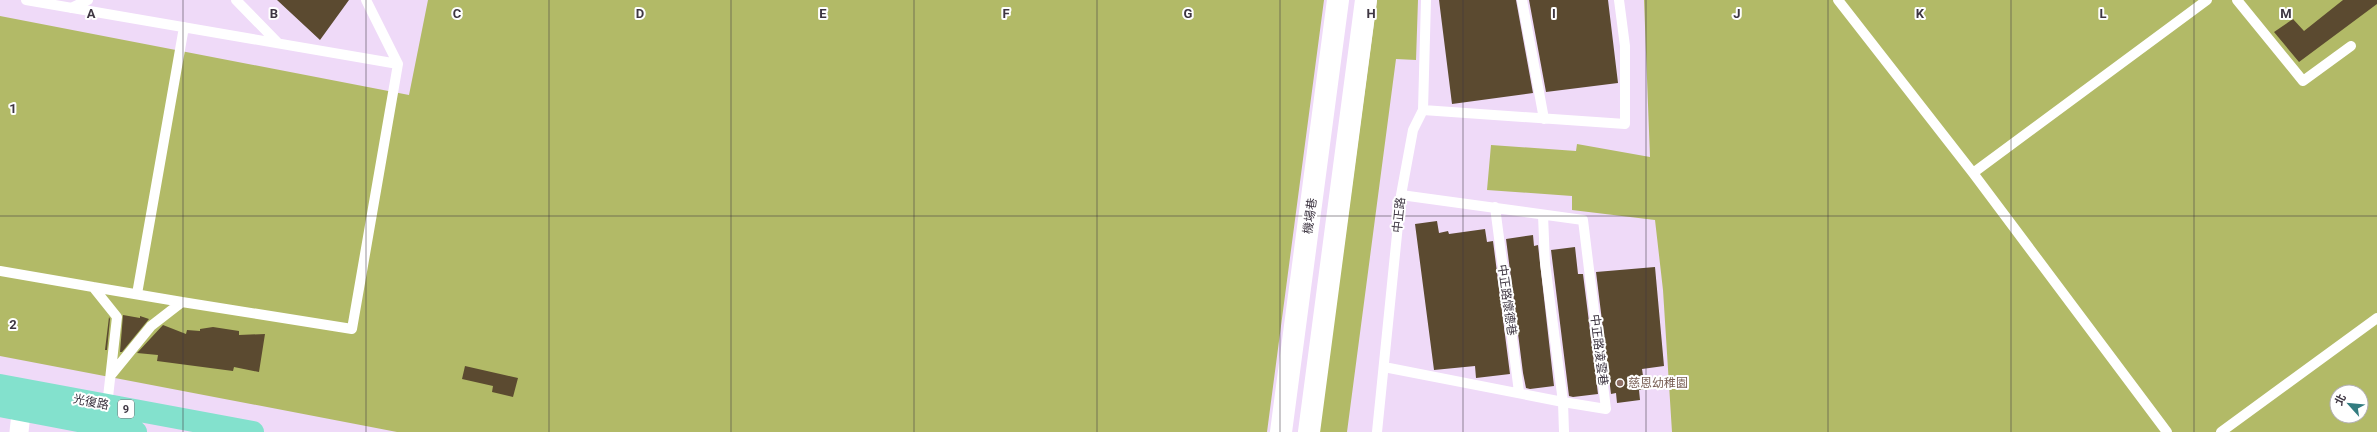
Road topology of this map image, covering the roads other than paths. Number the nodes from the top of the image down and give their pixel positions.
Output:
1 (26, 0) edge
2 (88, 0) edge
3 (236, 0) edge
4 (366, 0) edge
5 (1338, 0) edge
6 (1366, 0) edge
7 (1426, 0) edge
8 (1522, 0) edge
9 (1619, 0) edge
10 (1838, 0) edge
11 (2207, 0) edge
12 (2237, 0) edge
13 (71, 8) junction
14 (184, 27) junction
15 (278, 43) junction
16 (2351, 46) dead end
17 (398, 64) junction
18 (1423, 110) junction
19 (1544, 119) junction
20 (1973, 172) junction
21 (1401, 195) junction
22 (1495, 207) junction
23 (1543, 214) junction
24 (0, 271) edge
25 (93, 287) junction
26 (137, 294) junction
27 (182, 302) junction
28 (2377, 318) edge
29 (1384, 367) junction
30 (111, 375) junction
31 (0, 385) edge
32 (1519, 392) junction
33 (23, 400) junction
34 (1563, 402) junction
35 (0, 406) edge
36 (105, 415) junction
37 (19, 432) edge
38 (136, 432) edge
39 (253, 432) edge
40 (1281, 432) edge
41 (1309, 432) edge
42 (1377, 432) edge
43 (1564, 432) edge
44 (2167, 432) edge
45 (2221, 432) edge

1 - 13 lane
2 - 13 lane
3 - 15 lane
4 - 17 lane
5 - 40 street, 機場巷
6 - 41 street
7 - 18 lane, 中正路
8 - 19 lane
9 - 19 lane
10 - 20 lane
11 - 20 lane
12 - 16 lane
13 - 14 lane
14 - 15 lane
14 - 26 lane
15 - 17 lane
17 - 27 lane
18 - 19 lane
18 - 21 lane, 中正路
20 - 44 lane
21 - 22 lane
21 - 29 lane, 中正路
22 - 23 lane
22 - 32 lane, 中正路懷德巷
23 - 34 lane
23 - 34 lane, 中正路凌雲巷
24 - 25 lane
25 - 26 lane
25 - 30 lane
26 - 27 lane
27 - 30 lane
28 - 45 lane
29 - 32 lane
29 - 42 lane, 中正路
30 - 36 lane
31 - 33 main road, 光復路 / 9
32 - 34 lane
33 - 35 main road, 光復路 / 9
33 - 36 main road, 光復路 / 9
33 - 37 street
34 - 43 lane
36 - 38 main road, 光復路 / 9
36 - 39 main road, 光復路 / 9

